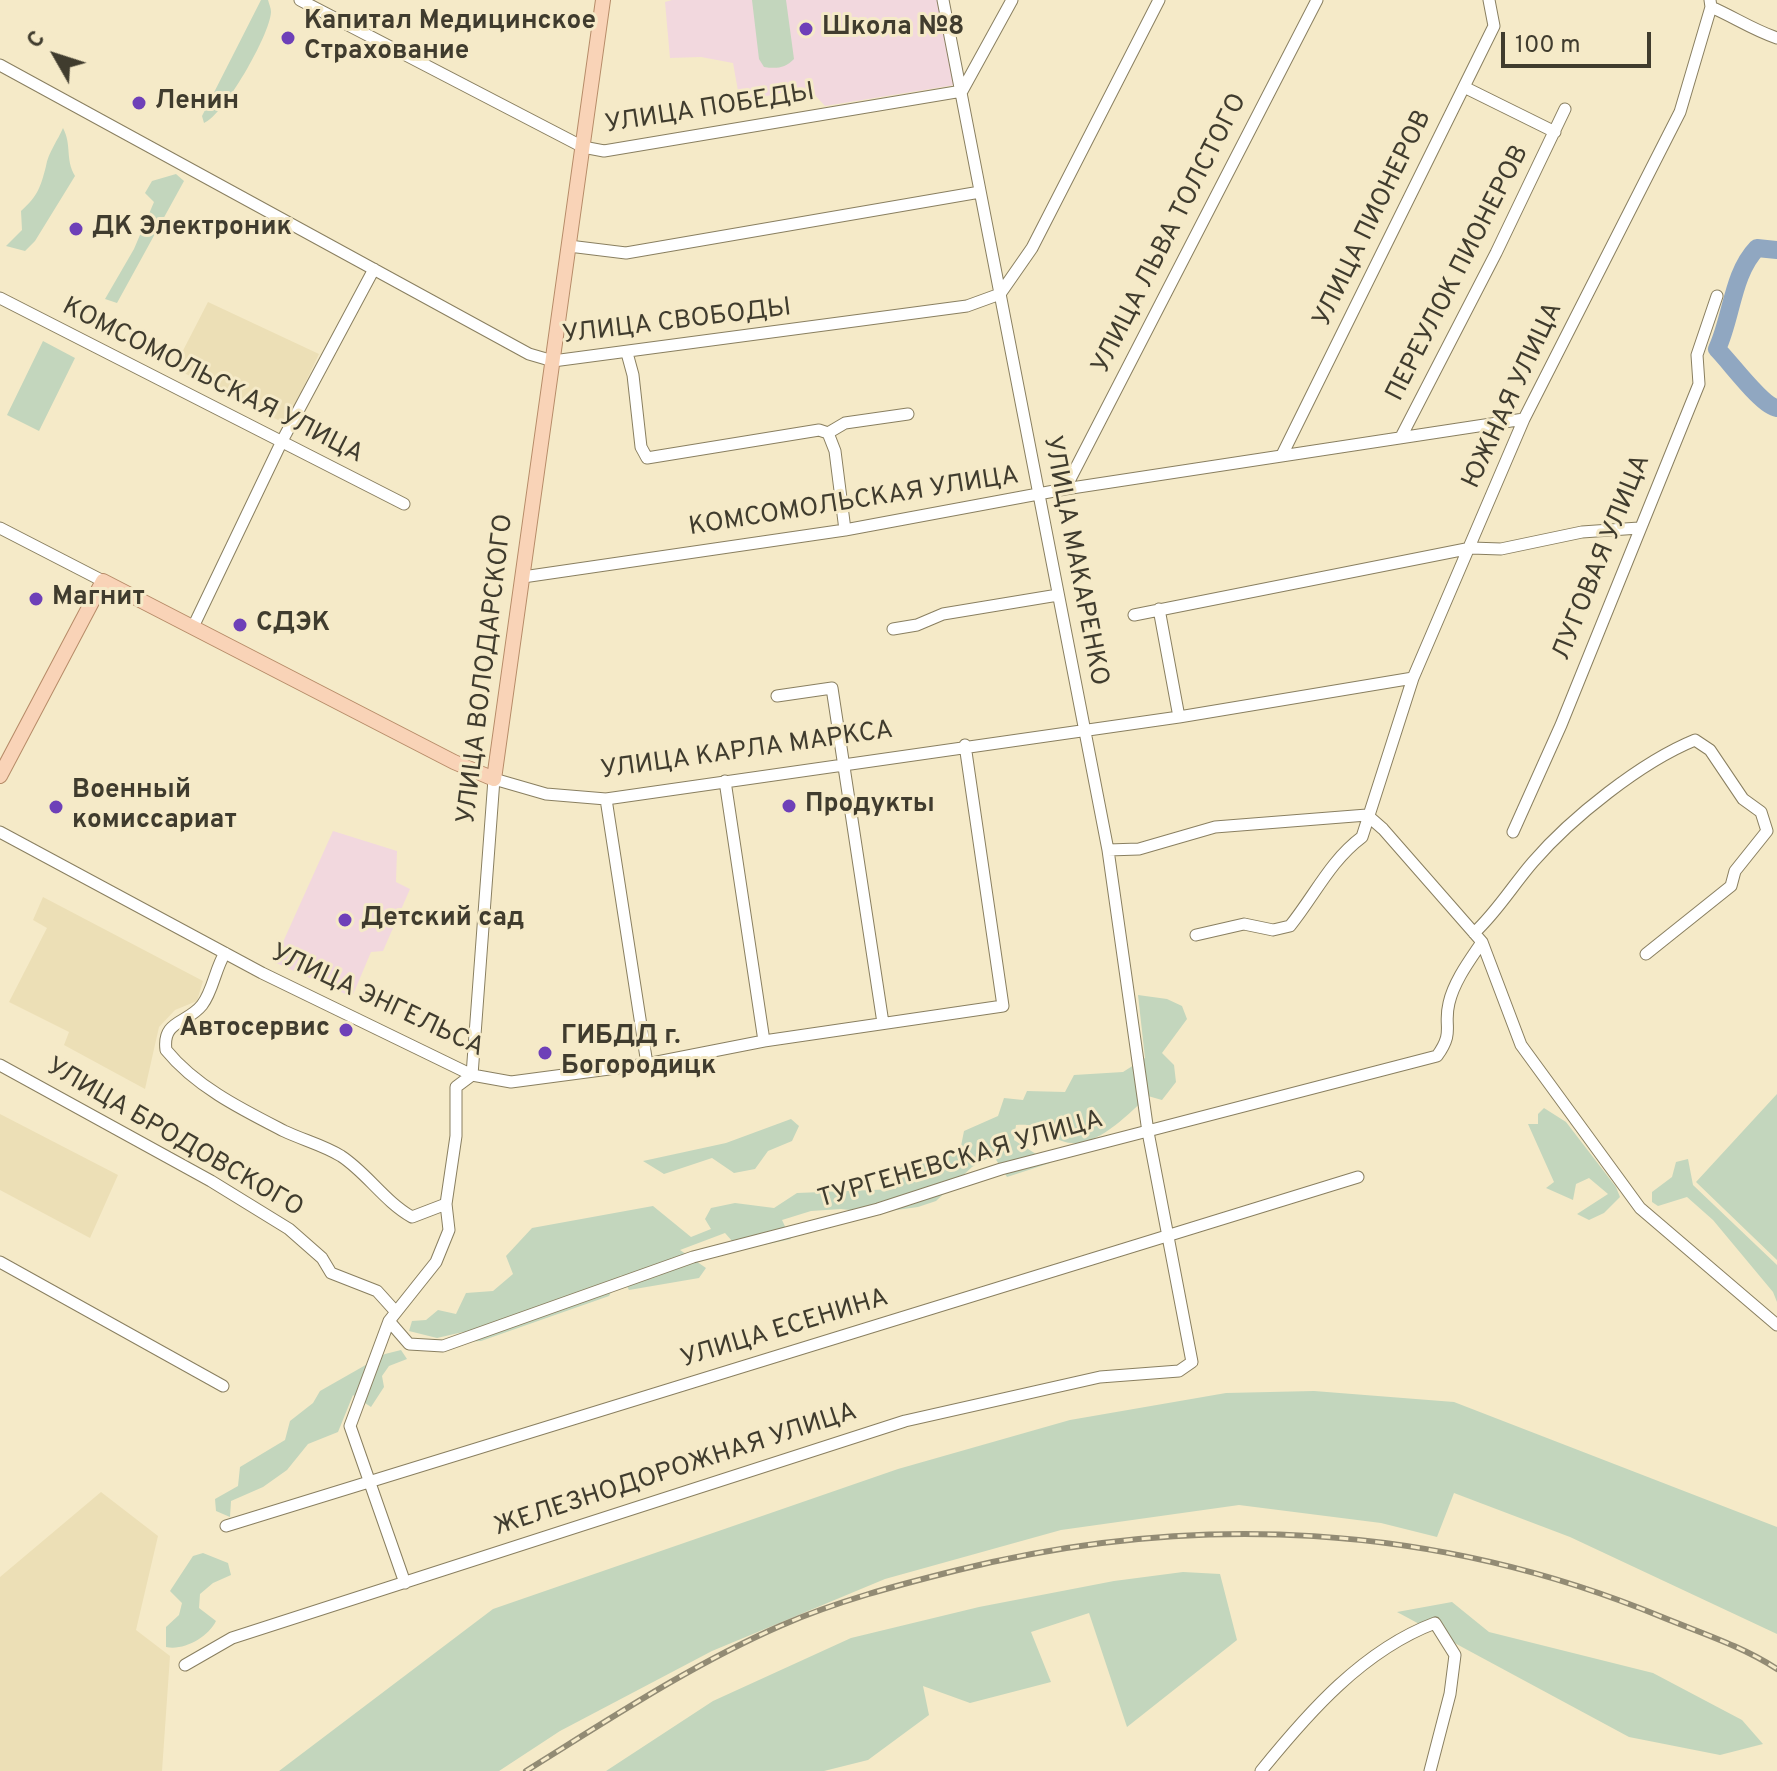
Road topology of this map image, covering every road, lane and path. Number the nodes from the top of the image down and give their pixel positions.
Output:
1 (300, 0) edge
2 (603, 0) edge
3 (943, 0) edge
4 (1012, 0) edge
5 (1159, 0) edge
6 (1317, 0) edge
7 (1489, 0) edge
8 (1710, 4) edge
9 (1777, 38) edge
10 (0, 65) edge
11 (1464, 87) junction
12 (962, 91) junction
13 (1565, 109) dead end
14 (1555, 132) junction
15 (583, 147) junction
16 (980, 192) junction
17 (569, 246) junction
18 (374, 269) junction
19 (1000, 294) junction
20 (1717, 296) dead end
21 (0, 298) edge
22 (627, 353) junction
23 (553, 361) junction
24 (908, 414) dead end
25 (1524, 419) junction
26 (828, 433) junction
27 (1401, 437) junction
28 (282, 441) junction
29 (1282, 455) junction
30 (1065, 489) junction
31 (1039, 496) junction
32 (404, 504) dead end
33 (0, 528) edge
34 (1639, 528) junction
35 (845, 530) junction
36 (1471, 548) junction
37 (523, 577) junction
38 (103, 581) junction
39 (1058, 595) junction
40 (1159, 609) junction
41 (1134, 615) dead end
42 (193, 627) junction
43 (893, 629) dead end
44 (1413, 678) junction
45 (777, 696) dead end
46 (1179, 717) junction
47 (1083, 729) junction
48 (965, 745) junction
49 (842, 764) junction
50 (0, 776) edge
51 (494, 779) junction
52 (725, 781) junction
53 (606, 799) junction
54 (1367, 815) junction
55 (0, 832) edge
56 (1513, 832) dead end
57 (1108, 850) junction
58 (1196, 935) dead end
59 (1478, 938) junction
60 (225, 953) junction
61 (1646, 954) dead end
62 (883, 1023) junction
63 (764, 1041) junction
64 (647, 1064) junction
65 (0, 1065) edge
66 (472, 1075) junction
67 (1148, 1132) junction
68 (1358, 1177) dead end
69 (446, 1204) junction
70 (1168, 1235) junction
71 (0, 1262) edge
72 (392, 1316) junction
73 (1777, 1325) edge
74 (1192, 1362) joint
75 (223, 1386) dead end
76 (372, 1480) junction
77 (226, 1526) dead end
78 (405, 1583) junction
79 (185, 1665) dead end
80 (1261, 1771) edge
81 (1430, 1771) edge

1 - 15 street, УЛИЦА ПОБЕДЫ
2 - 15 main road, УЛИЦА ВОЛОДАРСКОГО
3 - 12 street, УЛИЦА МАКАРЕНКО
4 - 12 street
5 - 19 street
6 - 30 street, УЛИЦА ЛЬВА ТОЛСТОГО
7 - 11 street, УЛИЦА ПИОНЕРОВ
8 - 9 street
8 - 25 street, ЮЖНАЯ УЛИЦА
10 - 18 street, УЛИЦА СВОБОДЫ
11 - 14 street
11 - 29 street, УЛИЦА ПИОНЕРОВ
12 - 15 street, УЛИЦА ПОБЕДЫ
12 - 16 street, УЛИЦА МАКАРЕНКО
13 - 14 street, ПЕРЕУЛОК ПИОНЕРОВ
14 - 27 street, ПЕРЕУЛОК ПИОНЕРОВ
15 - 17 main road, УЛИЦА ВОЛОДАРСКОГО
16 - 17 street
16 - 19 street, УЛИЦА МАКАРЕНКО
17 - 23 main road, УЛИЦА ВОЛОДАРСКОГО
18 - 23 street, УЛИЦА СВОБОДЫ
18 - 28 street
19 - 22 street, УЛИЦА СВОБОДЫ
19 - 31 street, УЛИЦА МАКАРЕНКО
20 - 34 street, ЛУГОВАЯ УЛИЦА
21 - 28 street, КОМСОМОЛЬСКАЯ УЛИЦА
22 - 23 street, УЛИЦА СВОБОДЫ
22 - 26 street
23 - 37 main road, УЛИЦА ВОЛОДАРСКОГО
24 - 26 street
25 - 27 street, КОМСОМОЛЬСКАЯ УЛИЦА
25 - 36 street, ЮЖНАЯ УЛИЦА
26 - 35 street
27 - 29 street, КОМСОМОЛЬСКАЯ УЛИЦА
28 - 32 street, КОМСОМОЛЬСКАЯ УЛИЦА
28 - 42 street
29 - 30 street, КОМСОМОЛЬСКАЯ УЛИЦА
30 - 31 street, КОМСОМОЛЬСКАЯ УЛИЦА
31 - 35 street, КОМСОМОЛЬСКАЯ УЛИЦА
31 - 39 street, УЛИЦА МАКАРЕНКО
33 - 38 street, УЛИЦА КАРЛА МАРКСА
34 - 36 street
34 - 56 street, ЛУГОВАЯ УЛИЦА
35 - 37 street, КОМСОМОЛЬСКАЯ УЛИЦА
36 - 40 street
36 - 44 street, ЮЖНАЯ УЛИЦА
37 - 51 main road, УЛИЦА ВОЛОДАРСКОГО
38 - 42 main road, УЛИЦА КАРЛА МАРКСА
38 - 50 main road
39 - 43 street
39 - 47 street, УЛИЦА МАКАРЕНКО
40 - 41 street
40 - 46 street
42 - 51 main road, УЛИЦА КАРЛА МАРКСА
44 - 46 street, УЛИЦА КАРЛА МАРКСА
44 - 54 street, ЮЖНАЯ УЛИЦА
45 - 49 street
46 - 47 street, УЛИЦА КАРЛА МАРКСА
47 - 48 street, УЛИЦА КАРЛА МАРКСА
47 - 57 street, УЛИЦА МАКАРЕНКО
48 - 49 street, УЛИЦА КАРЛА МАРКСА
48 - 62 street, УЛИЦА ЭНГЕЛЬСА
49 - 52 street, УЛИЦА КАРЛА МАРКСА
49 - 62 street
51 - 53 street, УЛИЦА КАРЛА МАРКСА
51 - 66 street, УЛИЦА ВОЛОДАРСКОГО
52 - 53 street, УЛИЦА КАРЛА МАРКСА
52 - 63 street
53 - 64 street
54 - 57 street
54 - 58 street, ЮЖНАЯ УЛИЦА
54 - 59 street
55 - 60 street, УЛИЦА ЭНГЕЛЬСА
57 - 67 street, УЛИЦА МАКАРЕНКО
59 - 61 street
59 - 67 street, ТУРГЕНЕВСКАЯ УЛИЦА
59 - 73 street
60 - 66 street, УЛИЦА ЭНГЕЛЬСА
60 - 69 street
62 - 63 street, УЛИЦА ЭНГЕЛЬСА
63 - 64 street, УЛИЦА ЭНГЕЛЬСА
64 - 66 street, УЛИЦА ЭНГЕЛЬСА
65 - 72 street, УЛИЦА БРОДОВСКОГО
66 - 69 street, УЛИЦА ВОЛОДАРСКОГО
67 - 70 street, УЛИЦА МАКАРЕНКО
67 - 72 street, ТУРГЕНЕВСКАЯ УЛИЦА
68 - 70 street, УЛИЦА ЕСЕНИНА
69 - 72 street, УЛИЦА ВОЛОДАРСКОГО
70 - 74 street, УЛИЦА МАКАРЕНКО
70 - 76 street, УЛИЦА ЕСЕНИНА
71 - 75 street
72 - 76 street, УЛИЦА ВОЛОДАРСКОГО
74 - 78 street, ЖЕЛЕЗНОДОРОЖНАЯ УЛИЦА
76 - 77 street, УЛИЦА ЕСЕНИНА
76 - 78 street, УЛИЦА ВОЛОДАРСКОГО
78 - 79 street, ЖЕЛЕЗНОДОРОЖНАЯ УЛИЦА
80 - 81 street

